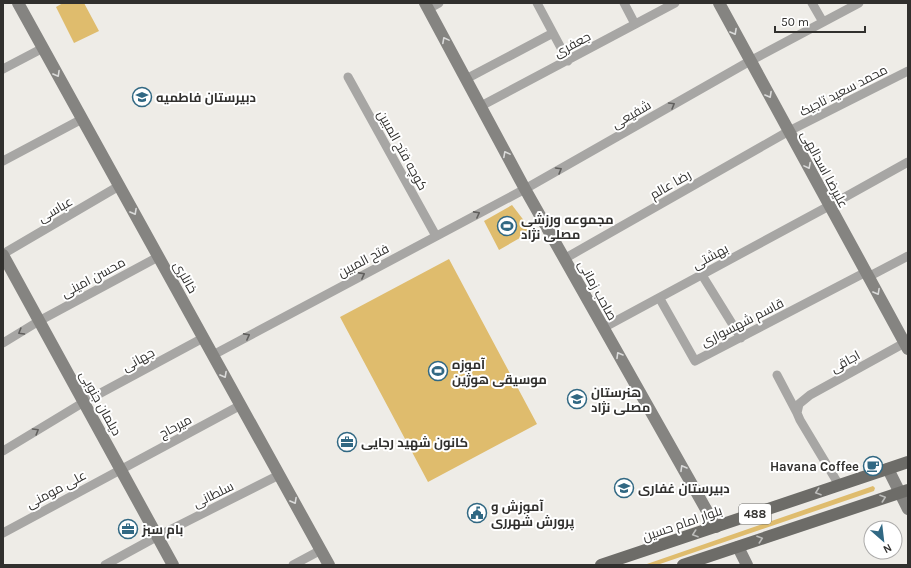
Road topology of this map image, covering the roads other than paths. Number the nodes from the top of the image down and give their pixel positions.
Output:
1 (18, 3) edge
2 (439, 3) edge
3 (537, 3) edge
4 (624, 3) edge
5 (675, 3) edge
6 (718, 3) edge
7 (812, 3) edge
8 (859, 3) edge
9 (426, 6) edge
10 (823, 22) junction
11 (635, 24) junction
12 (553, 33) junction
13 (43, 48) junction
14 (568, 60) junction
15 (750, 61) junction
16 (3, 70) edge
17 (908, 71) edge
18 (348, 77) dead end
19 (466, 79) junction
20 (480, 106) junction
21 (82, 119) junction
22 (789, 131) junction
23 (3, 161) edge
24 (908, 162) edge
25 (119, 186) junction
26 (525, 189) junction
27 (829, 206) junction
28 (436, 236) junction
29 (3, 254) edge
30 (908, 256) edge
31 (158, 257) junction
32 (564, 259) junction
33 (867, 275) junction
34 (702, 276) junction
35 (660, 299) junction
36 (39, 320) junction
37 (604, 328) junction
38 (203, 338) junction
39 (741, 338) junction
40 (3, 342) edge
41 (907, 344) edge
42 (213, 355) junction
43 (777, 375) dead end
44 (84, 402) junction
45 (241, 405) junction
46 (798, 408) junction
47 (3, 451) edge
48 (907, 464) edge
49 (121, 469) junction
50 (888, 469) junction
51 (280, 475) junction
52 (839, 485) junction
53 (904, 491) edge
54 (908, 509) edge
55 (716, 526) junction
56 (3, 532) edge
57 (158, 536) junction
58 (738, 547) junction
59 (321, 550) junction
60 (105, 565) edge
61 (174, 565) edge
62 (293, 565) edge
63 (329, 565) edge
64 (601, 565) edge
65 (683, 565) edge
66 (747, 565) edge

1 - 13 street, خانلری
2 - 9 street
3 - 12 street
4 - 11 street
5 - 11 street, جعفری
6 -> 15 street, علیرضا اسدالهی
7 - 10 street
8 - 10 street, شفیعی
19 -> 9 street, صاحب زمانی
10 - 15 street, شفیعی
11 - 14 street, جعفری
12 - 14 street
12 - 19 street
13 - 16 street
13 -> 21 street, خانلری
14 - 20 street, جعفری
15 -> 22 street, علیرضا اسدالهی
26 -> 15 street, شفیعی
17 - 22 street, محمد سعید تاجیک
18 - 28 street, کوچه فتح المبین
19 - 20 street, صاحب زمانی
26 -> 20 street, صاحب زمانی
21 - 23 street
21 - 25 street, خانلری
22 -> 27 street, علیرضا اسدالهی
22 - 32 street, رضا عالم
24 - 27 street, بهشتی
25 - 29 street, عباسی
25 -> 31 street, خانلری
28 -> 26 street, فتح المبین
26 - 32 street, صاحب زمانی
27 - 33 street, علیرضا اسدالهی
27 - 34 street, بهشتی
42 -> 28 street, فتح المبین
29 - 36 street, دیلمان جنوبی
30 - 33 street, قاسم شهسواری
31 - 36 street, محسن امینی
31 - 38 street, خانلری
32 - 37 street, صاحب زمانی
33 - 39 street, قاسم شهسواری
33 -> 41 street, علیرضا اسدالهی
34 - 35 street, بهشتی
34 - 39 street
35 - 37 street, بهشتی
35 - 39 street, قاسم شهسواری
36 -> 40 street, محسن امینی
36 - 44 street, دیلمان جنوبی
55 -> 37 street, صاحب زمانی
38 - 42 street, خانلری
38 - 44 street, جهانی
41 - 46 street, اجاقی
42 -> 45 street, خانلری
43 - 46 street
47 -> 44 street, جهانی
44 - 49 street, دیلمان جنوبی
45 - 49 street, میرحاج
45 - 51 street, خانلری
46 - 52 street
48 - 50 main road, بلوار امام حسین / 488
49 - 56 street, علی مومنی
49 - 57 street, دیلمان جنوبی
50 - 52 main road, بلوار امام حسین / 488
50 - 53 street
51 - 57 street, سلطانی
51 -> 59 street, خانلری
52 -> 55 main road, بلوار امام حسین / 488
53 - 54 street
58 -> 53 main road, 488
55 -> 64 main road, بلوار امام حسین / 488
57 - 60 street, سلطانی
57 - 61 street, دیلمان جنوبی
58 - 65 main road, 488
58 - 66 street
59 - 62 street
59 - 63 street, خانلری

